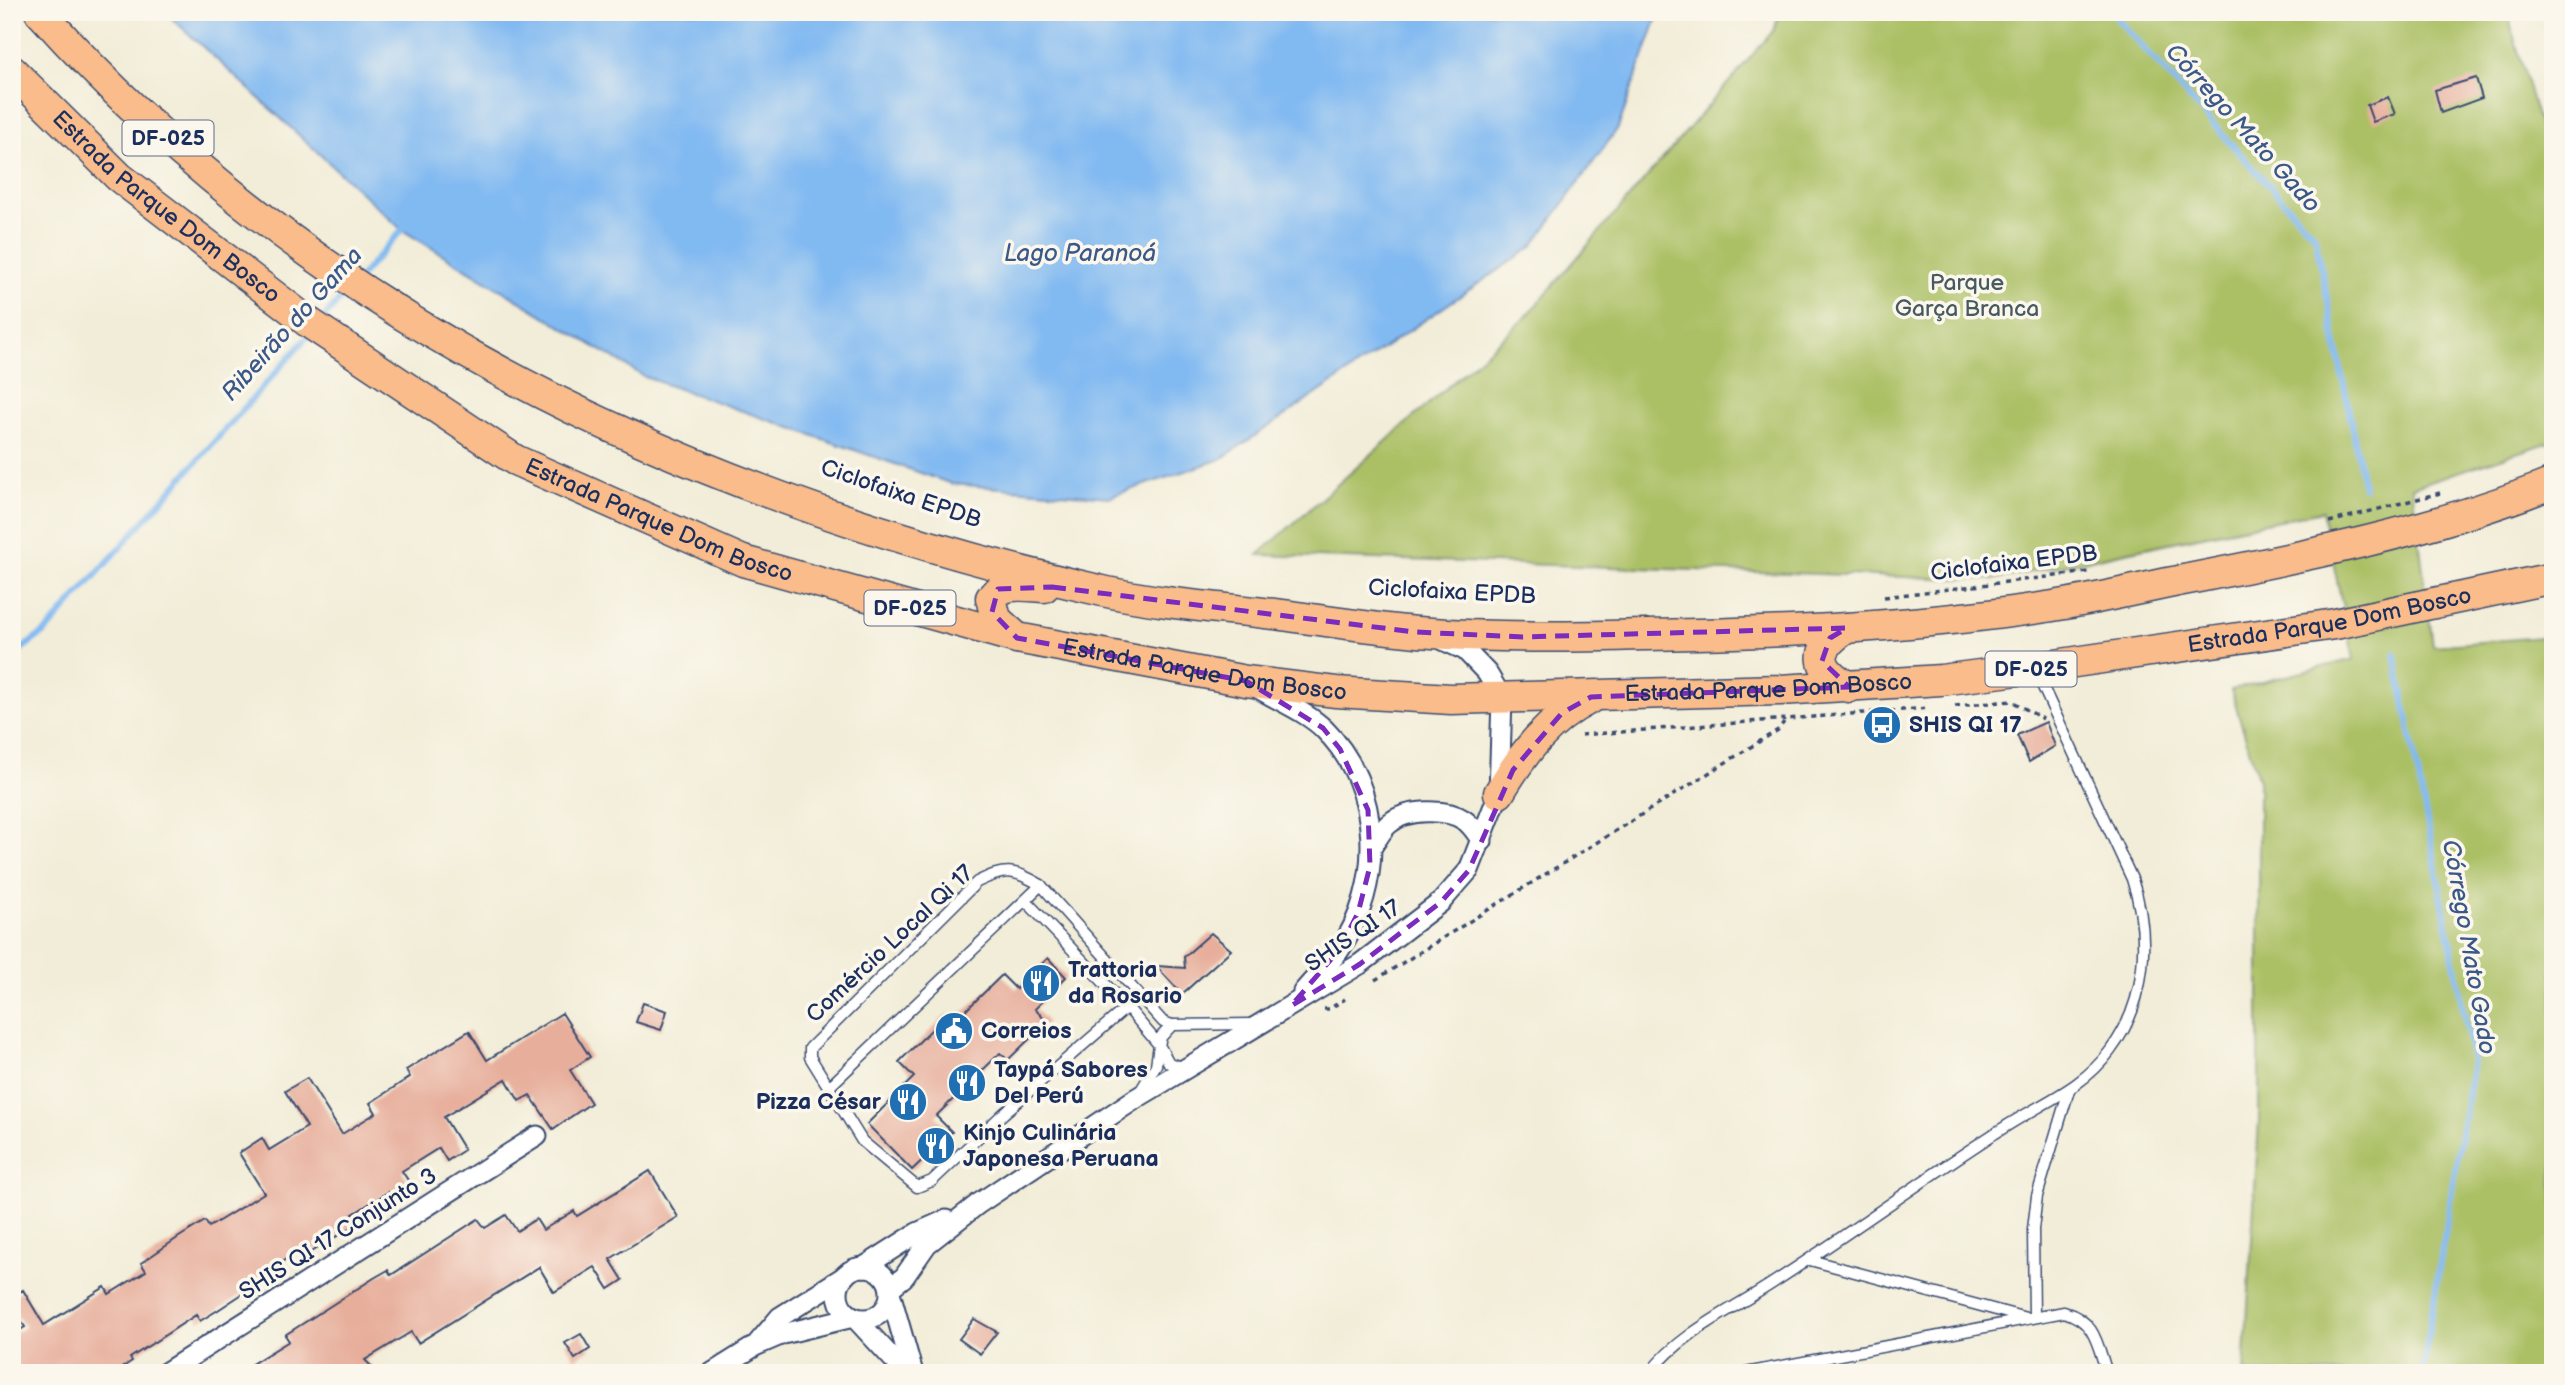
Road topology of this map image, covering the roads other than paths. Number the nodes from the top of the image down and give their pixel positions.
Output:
1 (40, 12) edge
2 (12, 71) edge
3 (2553, 483) edge
4 (2553, 578) edge
5 (1114, 593) junction
6 (1847, 628) junction
7 (1415, 632) junction
8 (1786, 633) junction
9 (1017, 638) junction
10 (2034, 668) junction
11 (1246, 681) junction
12 (1849, 687) junction
13 (1780, 690) junction
14 (1591, 697) junction
15 (1502, 698) junction
16 (1499, 793) junction
17 (1482, 841) junction
18 (1373, 845) junction
19 (1041, 885) junction
20 (1026, 901) junction
21 (1127, 1006) junction
22 (1291, 1006) junction
23 (1259, 1024) junction
24 (1171, 1025) junction
25 (1159, 1045) junction
26 (1186, 1068) junction
27 (830, 1086) junction
28 (2069, 1090) junction
29 (1135, 1099) junction
30 (537, 1136) dead end
31 (978, 1204) junction
32 (1810, 1259) junction
33 (864, 1267) junction
34 (845, 1276) junction
35 (890, 1292) junction
36 (854, 1317) junction
37 (2031, 1318) junction
38 (755, 1346) junction
39 (165, 1373) edge
40 (712, 1373) edge
41 (906, 1373) edge
42 (913, 1373) edge
43 (1650, 1373) edge
44 (1746, 1373) edge
45 (2107, 1373) edge

1 - 5 main road, DF-025
2 - 9 main road, Estrada Parque Dom Bosco / DF-025
3 - 6 main road, DF-025
4 - 10 main road, Estrada Parque Dom Bosco / DF-025
5 - 7 main road, DF-025
5 - 9 main road
6 - 8 main road, DF-025
6 - 12 main road
7 - 8 main road, DF-025
7 - 15 street
8 - 13 main road
9 - 11 main road, Estrada Parque Dom Bosco / DF-025
10 - 12 main road, Estrada Parque Dom Bosco / DF-025
10 - 28 lane
11 - 15 main road, Estrada Parque Dom Bosco / DF-025
11 - 18 street, SHIS QI 17
12 - 13 main road, Estrada Parque Dom Bosco / DF-025
13 - 14 main road, Estrada Parque Dom Bosco / DF-025
14 - 15 main road, Estrada Parque Dom Bosco / DF-025
14 - 16 main road
15 - 16 street, SHIS QI 17
16 - 17 street, SHIS QI 17
17 - 18 street
17 - 22 street, SHIS QI 17
18 - 22 street, SHIS QI 17
19 - 20 lane
19 - 24 lane, Comércio Local Qi 17
19 - 27 lane, Comércio Local Qi 17
20 - 21 lane
20 - 27 lane
21 - 25 lane
21 - 27 lane, Comércio Local Qi 17
22 - 23 street, SHIS QI 17
23 - 24 lane
23 - 26 street, SHIS QI 17
24 - 25 lane
25 - 26 lane
25 - 29 lane
26 - 29 street, SHIS QI 17
28 - 32 lane
28 - 37 lane
29 - 31 street, SHIS QI 17
30 - 39 street, SHIS QI 17 Conjunto 3
31 - 33 street, SHIS QI 17
31 - 35 street, SHIS QI 17
32 - 37 lane
32 - 43 lane
33 - 34 street
33 - 35 street
34 - 36 street
34 - 38 street
35 - 36 street
35 - 42 street
36 - 38 street
36 - 41 street
37 - 44 lane
37 - 45 lane
38 - 40 street

